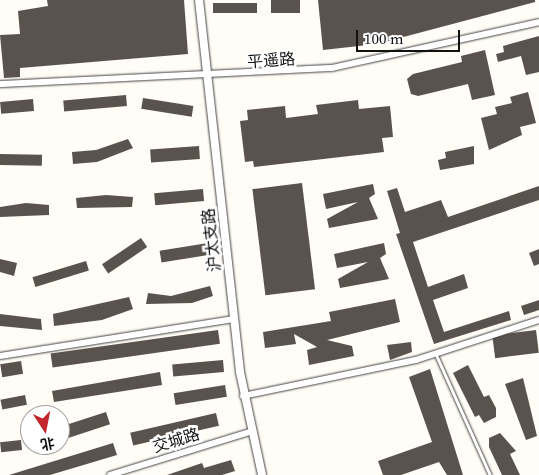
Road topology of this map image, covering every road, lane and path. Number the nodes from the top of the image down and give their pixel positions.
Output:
1 (199, 0) edge
2 (539, 22) edge
3 (206, 76) junction
4 (0, 84) edge
5 (234, 319) junction
6 (539, 320) edge
7 (436, 354) junction
8 (0, 356) edge
9 (243, 396) junction
10 (250, 432) junction
11 (110, 475) edge
12 (262, 475) edge
13 (490, 475) edge

1 - 3 street, 沪太支路
2 - 3 street, 平遥路
3 - 4 street, 平遥路
3 - 5 street, 沪太支路
5 - 8 street
5 - 9 street, 沪太支路
6 - 7 street
7 - 9 street
7 - 13 lane
9 - 10 street, 沪太支路
10 - 11 street, 交城路
10 - 12 street, 沪太支路

